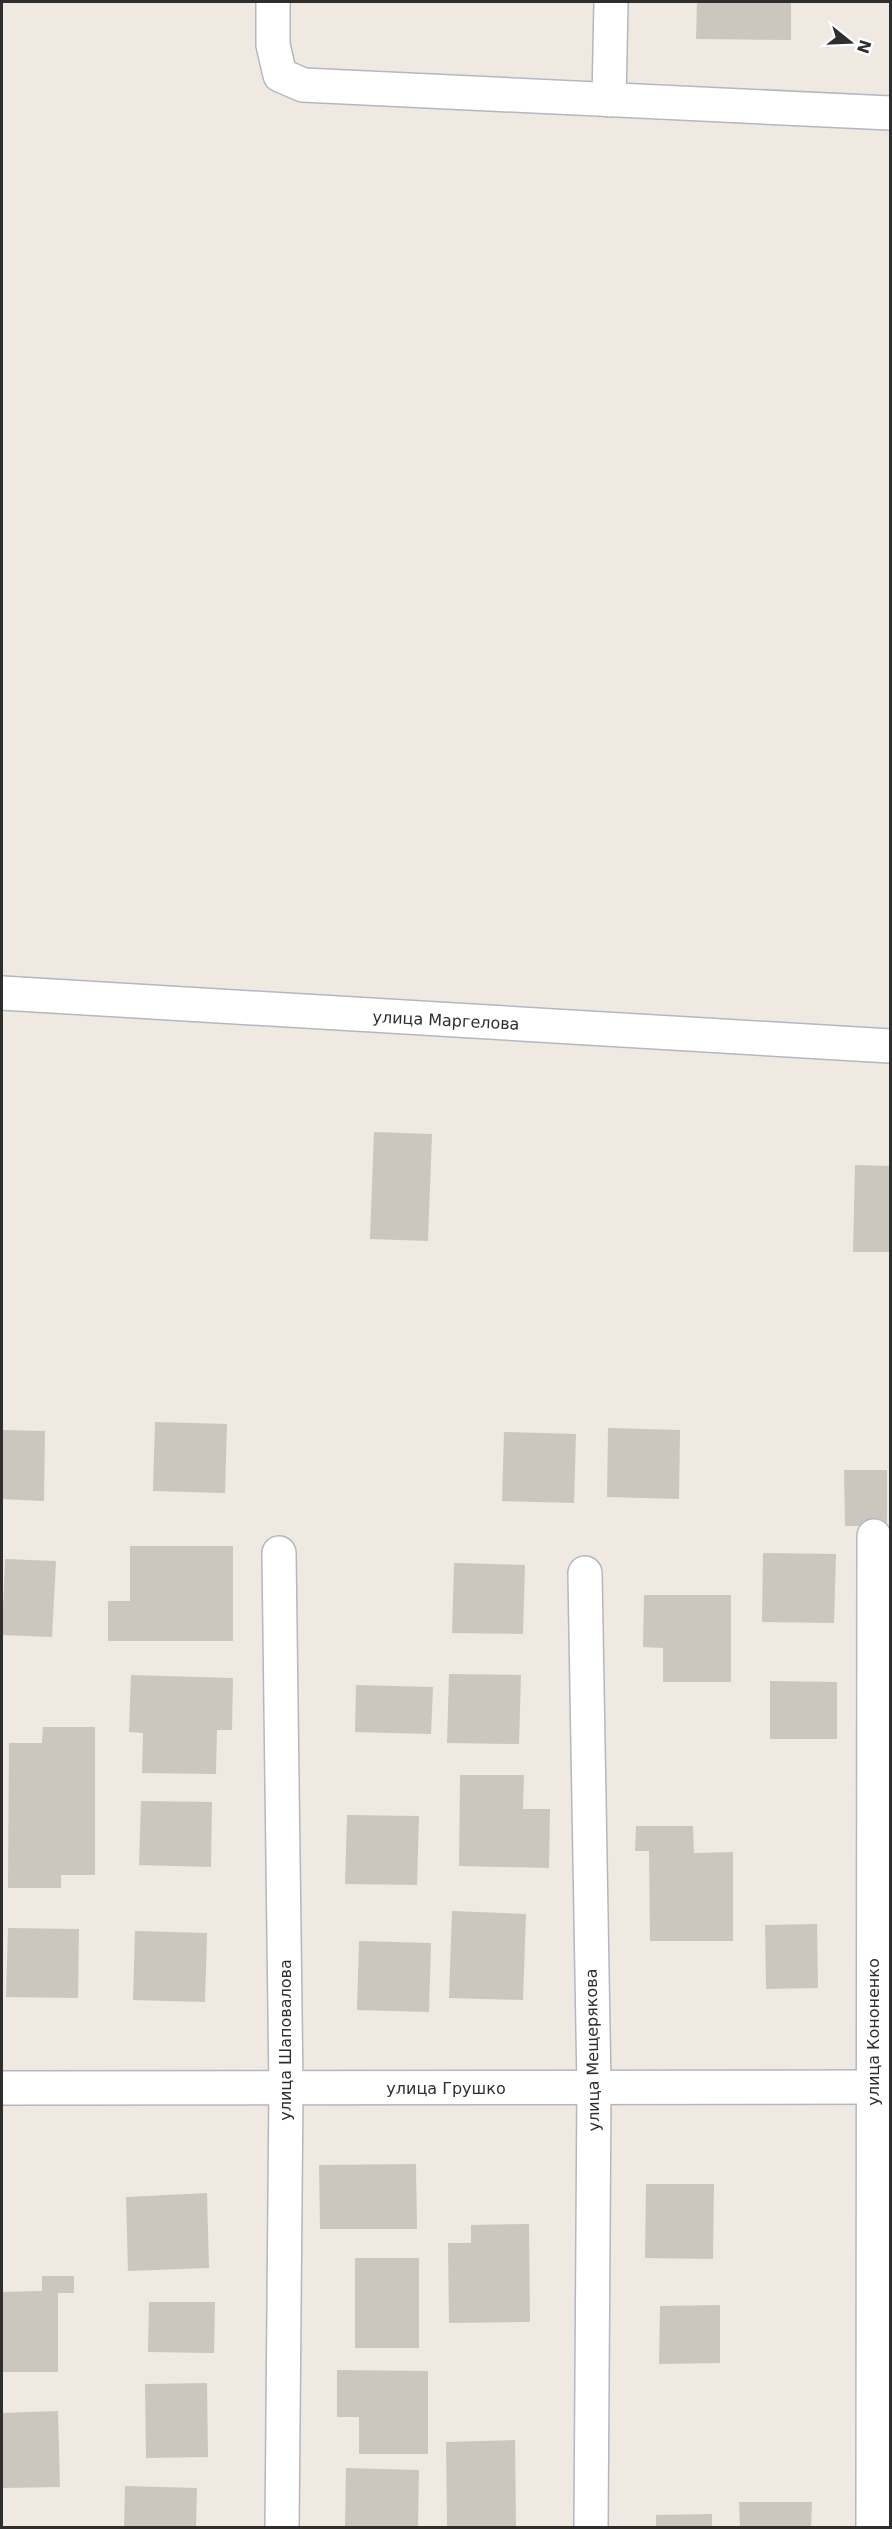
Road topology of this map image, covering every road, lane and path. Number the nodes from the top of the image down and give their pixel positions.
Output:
1 (273, 2) edge
2 (611, 2) edge
3 (609, 100) junction
4 (891, 113) edge
5 (2, 993) edge
6 (891, 1046) edge
7 (874, 1536) dead end
8 (279, 1553) dead end
9 (585, 1573) dead end
10 (882, 2087) edge
11 (2, 2088) edge
12 (286, 2088) junction
13 (594, 2088) junction
14 (282, 2528) edge
15 (591, 2528) edge
16 (873, 2528) edge

1 - 3 street
2 - 3 street
3 - 4 street
5 - 6 street, улица Маргелова
7 - 10 street, улица Кононенко
8 - 12 street, улица Шаповалова
9 - 13 street, улица Мещерякова
10 - 13 street, улица Грушко
10 - 16 street, улица Кононенко
11 - 12 street, улица Грушко
12 - 13 street, улица Грушко
12 - 14 street, улица Шаповалова
13 - 15 street, улица Мещерякова

